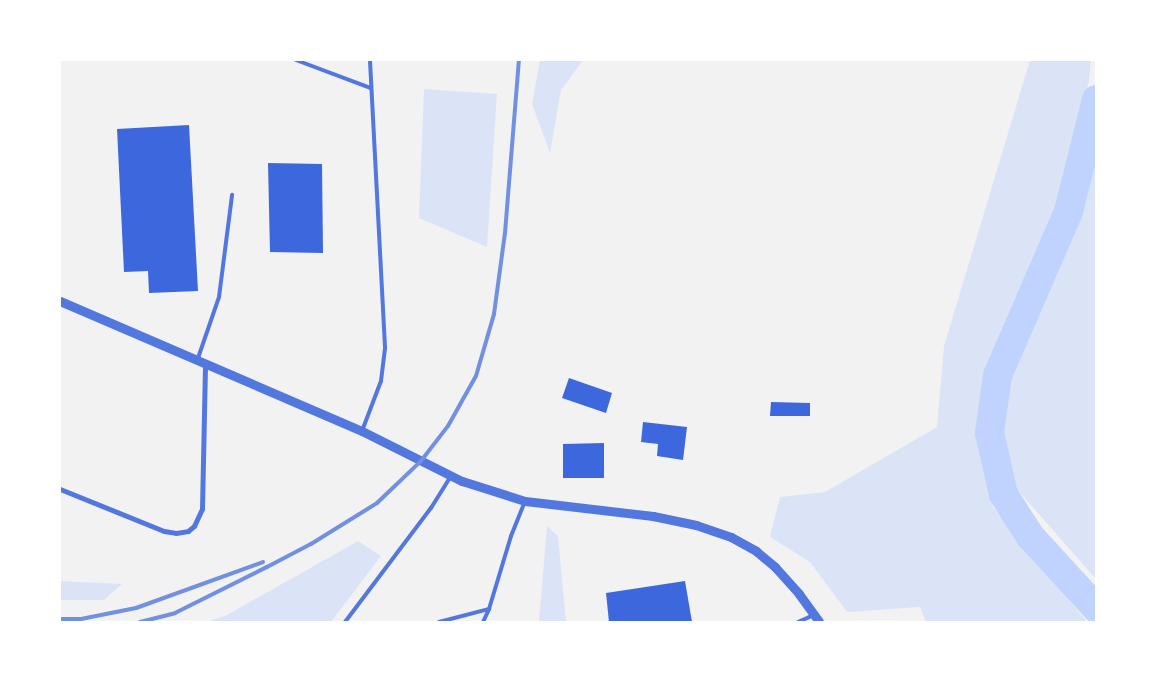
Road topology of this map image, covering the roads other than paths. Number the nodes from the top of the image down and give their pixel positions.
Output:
1 (296, 60) edge
2 (370, 60) edge
3 (371, 88) junction
4 (232, 195) dead end
5 (60, 301) edge
6 (201, 363) junction
7 (362, 431) junction
8 (451, 476) junction
9 (60, 489) edge
10 (525, 501) junction
11 (489, 609) junction
12 (817, 618) edge
13 (345, 622) edge
14 (439, 622) edge
15 (483, 622) edge
16 (798, 622) edge

1 - 3 lane
2 - 3 lane
3 - 7 lane
4 - 6 lane
5 - 6 street
6 - 7 street
6 - 9 street
7 - 8 street
8 - 10 street
8 - 13 lane
10 - 11 lane
10 - 12 street
11 - 14 lane
11 - 15 lane
12 - 16 lane

